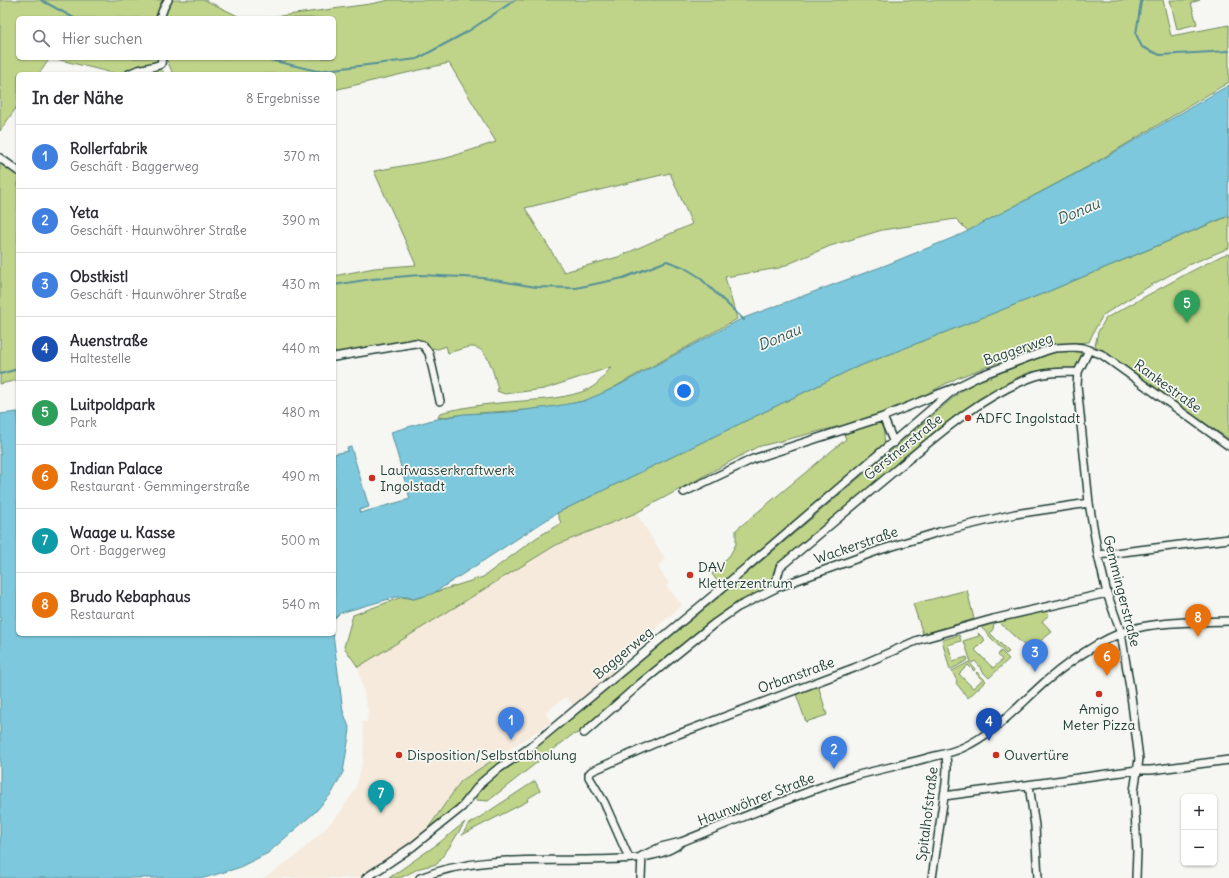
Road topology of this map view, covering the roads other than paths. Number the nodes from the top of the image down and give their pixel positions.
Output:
1 (168, 0) edge
2 (161, 16) edge
3 (162, 60) edge
4 (133, 72) edge
5 (0, 158) edge
6 (16, 170) edge
7 (1089, 350) junction
8 (336, 357) edge
9 (1078, 372) junction
10 (958, 387) junction
11 (440, 401) dead end
12 (883, 417) junction
13 (894, 443) junction
14 (1229, 446) edge
15 (684, 492) dead end
16 (1089, 503) junction
17 (1229, 539) edge
18 (1098, 554) junction
19 (778, 587) junction
20 (1107, 593) junction
21 (1229, 621) edge
22 (1121, 633) junction
23 (584, 733) dead end
24 (946, 754) junction
25 (1229, 760) edge
26 (1138, 770) junction
27 (1030, 785) junction
28 (944, 796) junction
29 (642, 856) junction
30 (629, 858) junction
31 (366, 878) edge
32 (422, 878) edge
33 (641, 878) edge
34 (932, 878) edge
35 (1038, 878) edge
36 (1136, 878) edge

1 - 2 street
3 - 4 street
5 - 6 street
7 - 9 street, Gemmingerstraße
7 - 10 street, Baggerweg
7 - 14 street, Rankestraße
8 - 11 street
9 - 16 street, Gemmingerstraße
9 - 19 street, Gerstnerstraße
10 - 12 street, Baggerweg
10 - 13 street, Baggerweg
12 - 13 street
12 - 15 street, Baggerweg
13 - 31 street, Baggerweg
16 - 18 street, Gemmingerstraße
16 - 19 street, Wackerstraße
17 - 18 street
18 - 20 street, Gemmingerstraße
19 - 23 street, Wackerstraße
20 - 22 street, Gemmingerstraße
20 - 30 street, Orbanstraße
21 - 22 street, Haunwöhrer Straße
22 - 24 street, Haunwöhrer Straße
22 - 26 street, Gemmingerstraße
24 - 28 street, Spitalhofstraße
24 - 29 street, Haunwöhrer Straße
25 - 26 street
26 - 27 street
26 - 36 street, Gemmingerstraße
27 - 28 street
27 - 35 street
28 - 34 street, Spitalhofstraße
29 - 30 street, Haunwöhrer Straße
29 - 33 street
30 - 32 street, Haunwöhrer Straße

